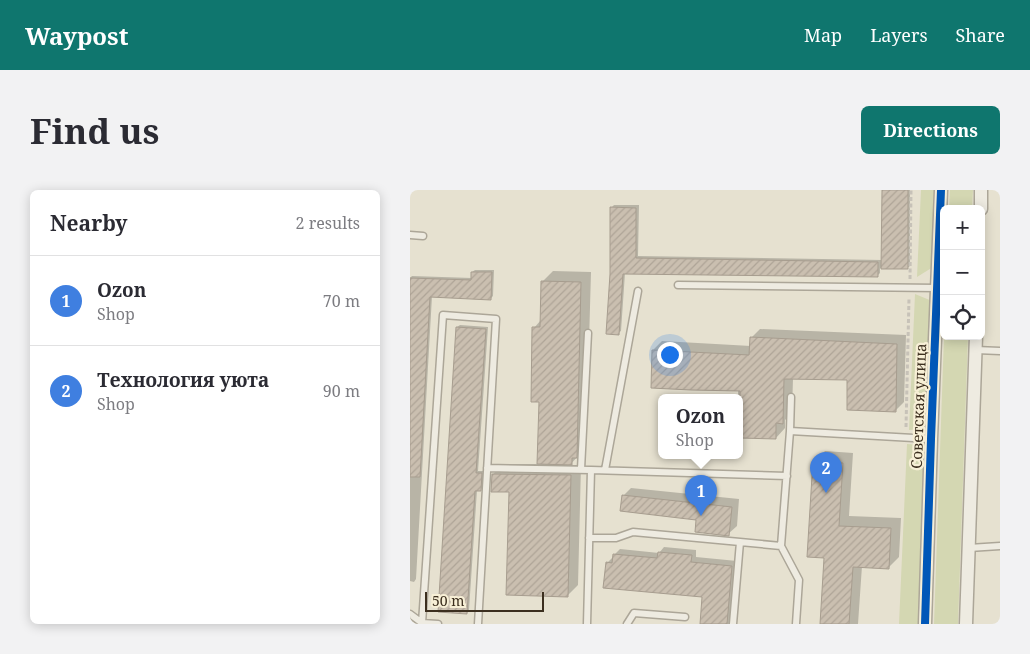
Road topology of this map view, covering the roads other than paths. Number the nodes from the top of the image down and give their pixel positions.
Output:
1 (941, 190) edge
2 (982, 190) edge
3 (981, 205) edge
4 (410, 235) edge
5 (423, 236) dead end
6 (678, 285) dead end
7 (938, 288) junction
8 (638, 291) dead end
9 (588, 334) dead end
10 (976, 340) edge
11 (976, 350) junction
12 (1000, 351) edge
13 (792, 397) dead end
14 (790, 431) junction
15 (931, 439) junction
16 (487, 468) junction
17 (581, 469) junction
18 (591, 470) junction
19 (605, 470) junction
20 (786, 476) junction
21 (589, 538) junction
22 (740, 542) junction
23 (781, 546) junction
24 (1000, 546) edge
25 (969, 548) junction
26 (410, 614) edge
27 (685, 617) dead end
28 (422, 623) edge
29 (438, 624) edge
30 (478, 624) edge
31 (587, 624) edge
32 (627, 624) edge
33 (733, 624) edge
34 (796, 624) edge
35 (925, 624) edge
36 (966, 624) edge

1 - 7 street, Советская улица
2 - 3 street
4 - 5 lane
6 - 7 lane
7 - 15 street, Советская улица
8 - 19 lane
9 - 17 lane
10 - 11 street
11 - 12 lane
11 - 25 street
13 - 14 lane
14 - 15 lane
14 - 20 lane
15 - 35 street, Советская улица
16 - 17 lane
16 - 28 lane
16 - 30 lane
17 - 18 lane
18 - 19 lane
18 - 21 lane
19 - 20 lane
20 - 23 lane
21 - 22 lane
21 - 31 lane
22 - 23 lane
22 - 33 lane
23 - 34 lane
24 - 25 lane
25 - 36 street
26 - 28 lane
27 - 32 lane
28 - 29 lane

